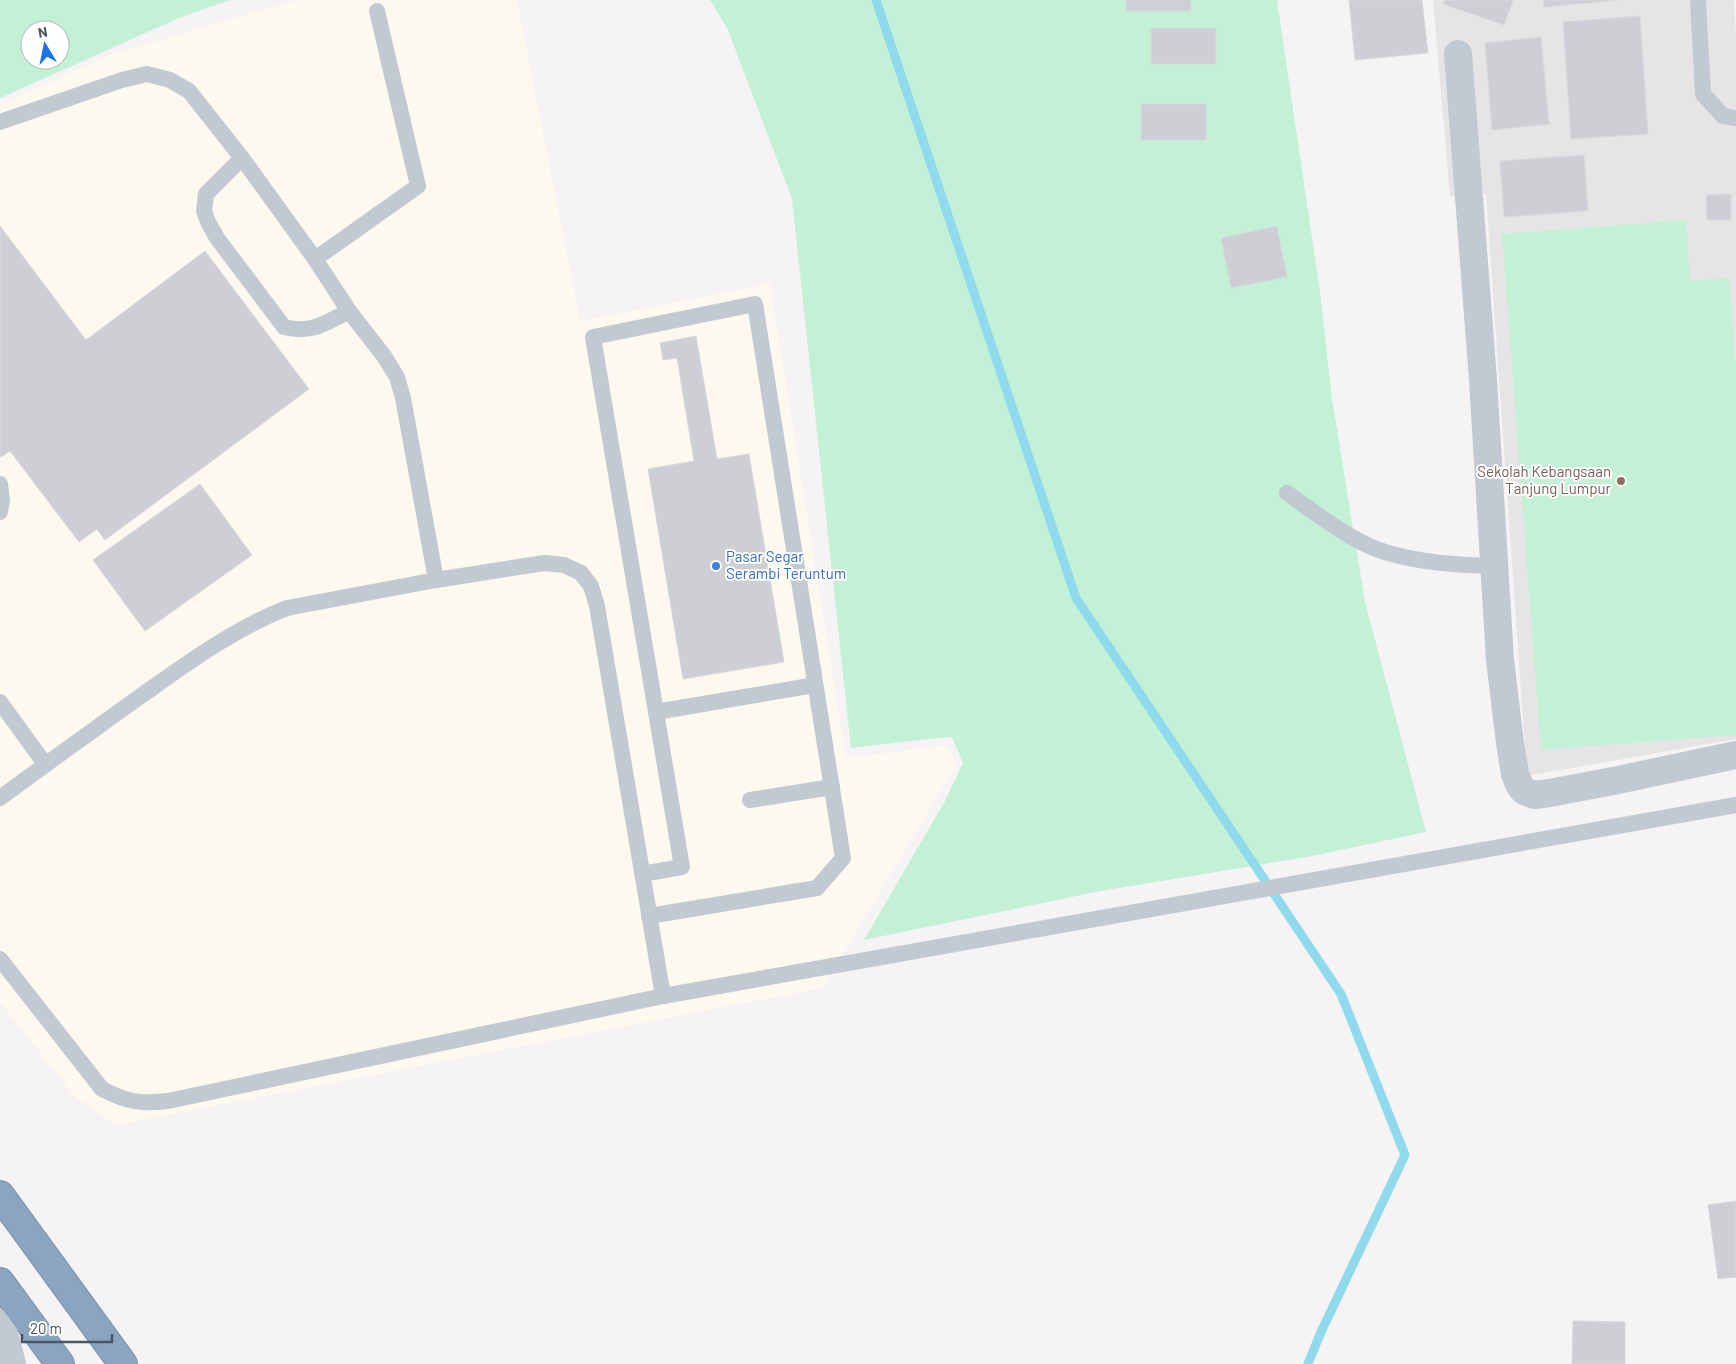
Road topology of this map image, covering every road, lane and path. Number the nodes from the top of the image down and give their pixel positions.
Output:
1 (1698, 0) edge
2 (377, 11) dead end
3 (1458, 54) dead end
4 (1736, 118) edge
5 (0, 122) edge
6 (242, 158) junction
7 (315, 260) junction
8 (349, 311) junction
9 (0, 484) edge
10 (1287, 493) dead end
11 (0, 512) edge
12 (1495, 566) junction
13 (436, 580) junction
14 (815, 685) junction
15 (0, 702) edge
16 (656, 712) junction
17 (1736, 755) edge
18 (45, 764) junction
19 (832, 787) junction
20 (0, 798) edge
21 (750, 800) dead end
22 (1736, 805) edge
23 (642, 874) junction
24 (649, 916) junction
25 (0, 959) edge
26 (663, 996) junction
27 (0, 1195) edge
28 (0, 1282) edge
29 (0, 1323) edge
30 (12, 1364) edge
31 (60, 1364) edge
32 (123, 1364) edge

1 - 4 lane
2 - 7 lane
3 - 12 street
5 - 6 lane
6 - 7 lane
6 - 8 lane
7 - 8 lane
8 - 13 lane
9 - 11 lane
10 - 12 lane
12 - 17 street
13 - 18 lane
13 - 23 lane
14 - 16 lane
14 - 16 lane
14 - 19 lane
15 - 18 lane
16 - 23 lane
18 - 20 lane
19 - 21 lane
19 - 24 lane
22 - 26 lane
23 - 24 lane
24 - 26 lane
25 - 26 lane
27 - 32 highway
28 - 31 highway
29 - 30 street

